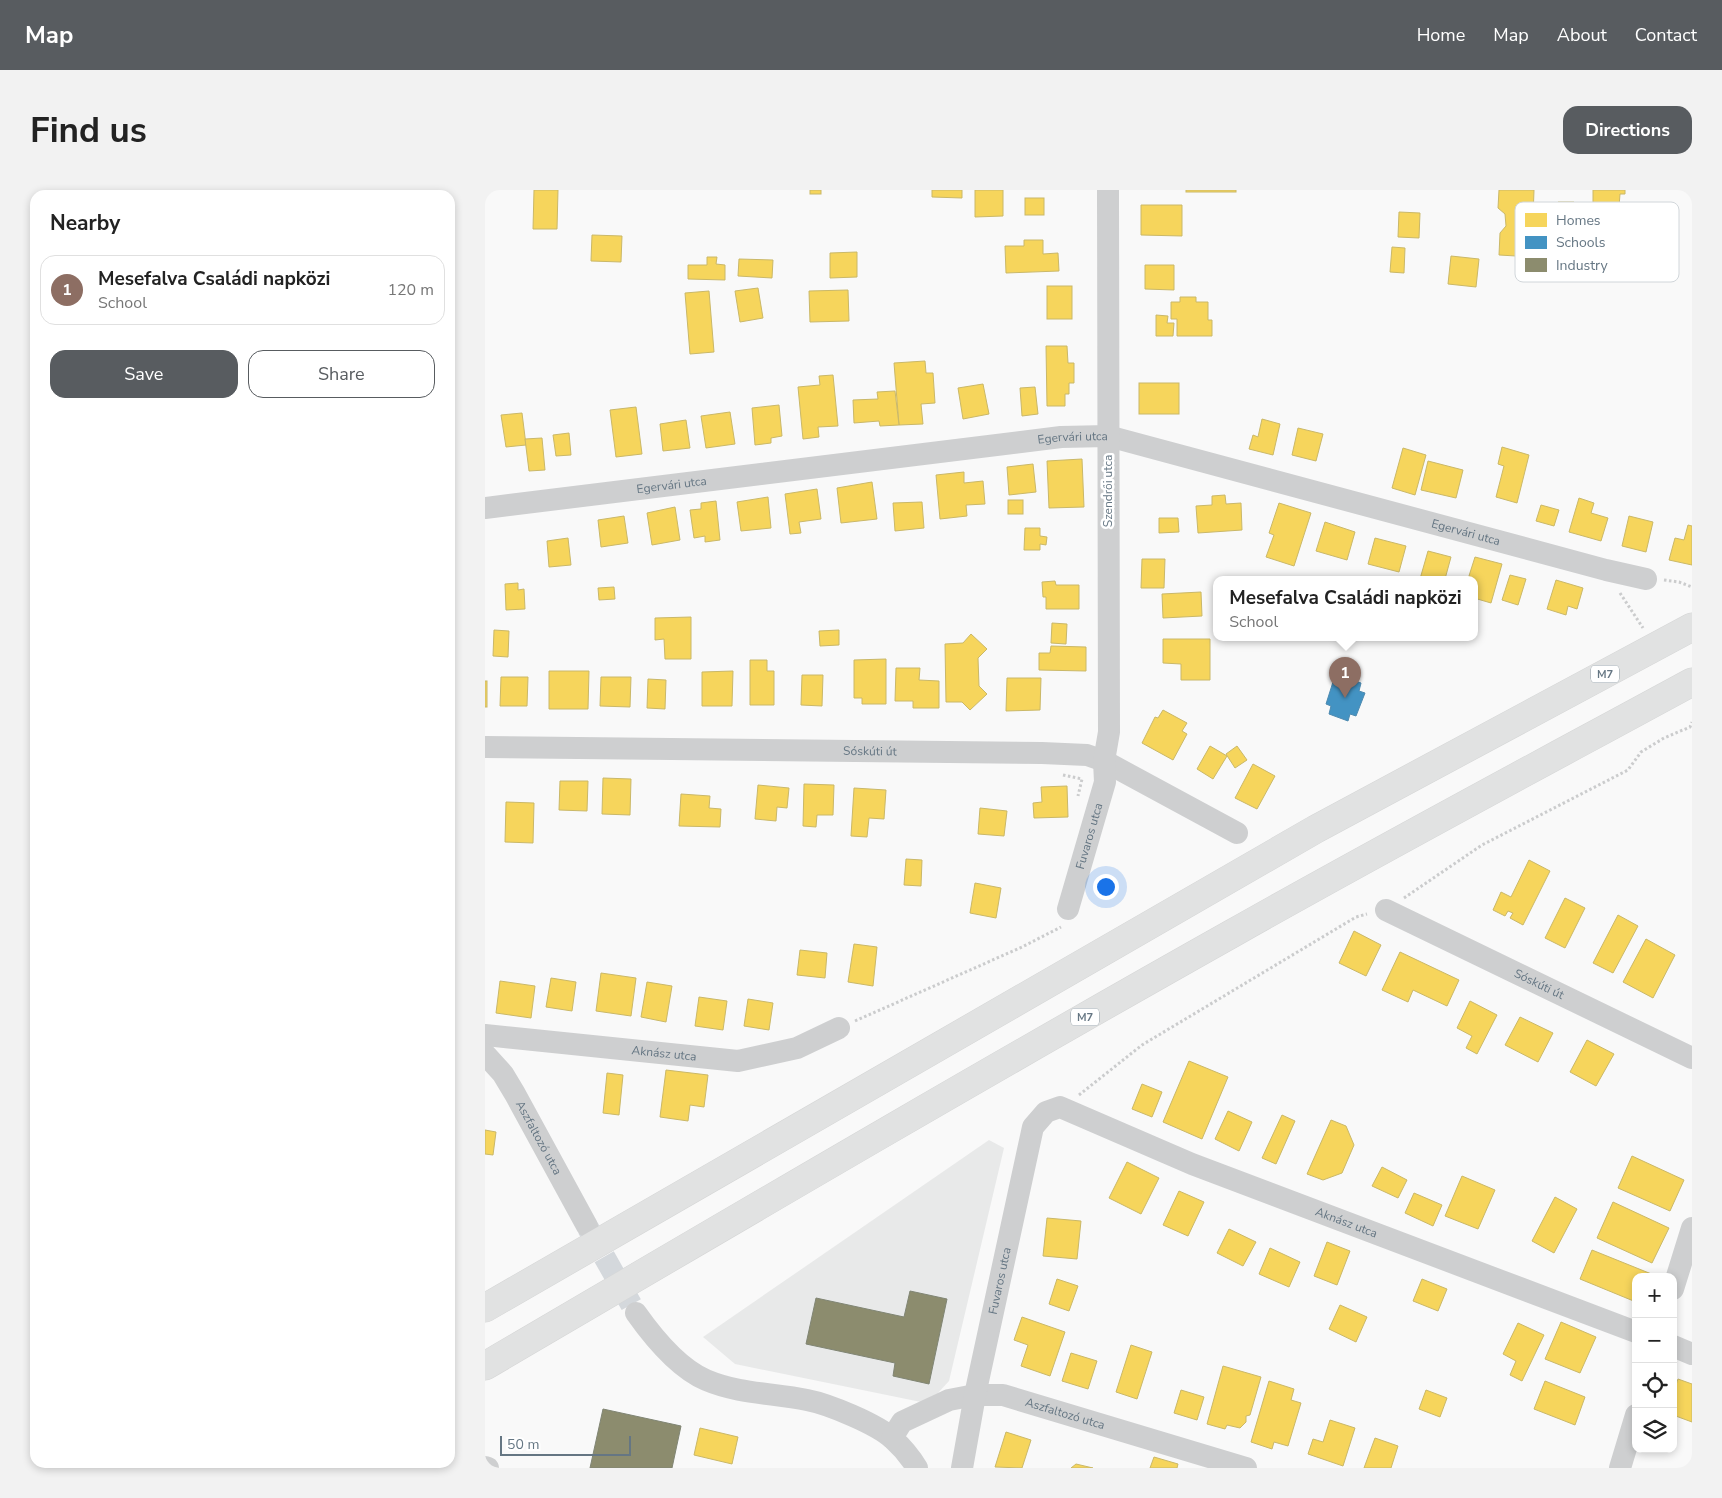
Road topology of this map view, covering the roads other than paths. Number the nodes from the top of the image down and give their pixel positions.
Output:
1 (1109, 190) edge
2 (1108, 436) junction
3 (485, 508) edge
4 (1646, 579) road end
5 (1692, 628) edge
6 (1692, 682) edge
7 (485, 747) edge
8 (1104, 761) junction
9 (1237, 833) dead end
10 (1067, 909) road end
11 (1387, 910) road end
12 (839, 1028) road end
13 (485, 1035) edge
14 (485, 1054) edge
15 (1692, 1058) edge
16 (1062, 1108) joint
17 (587, 1226) tunnel mouth
18 (1692, 1228) edge
19 (1677, 1277) edge
20 (485, 1308) edge
21 (636, 1312) tunnel mouth
22 (1632, 1330) edge
23 (1677, 1348) edge
24 (1692, 1354) edge
25 (485, 1366) edge
26 (975, 1395) junction
27 (1632, 1428) edge
28 (891, 1438) junction
29 (917, 1468) edge
30 (962, 1468) edge
31 (1246, 1468) edge
32 (1620, 1468) edge

1 - 2 street, Szendrői utca
2 - 3 street, Egervári utca
2 - 4 street, Egervári utca
2 - 8 street, Szendrői utca
5 - 20 highway, M7
6 - 25 highway, M7
7 - 8 street, Sóskúti út
8 - 9 street, Sóskúti út
8 - 10 street, Fuvaros utca
11 - 15 street, Sóskúti út
12 - 13 street, Aknász utca
14 - 17 street, Aszfaltozó utca
16 - 22 street, Aknász utca
16 - 26 street, Fuvaros utca
18 - 19 street
21 - 28 street
23 - 24 street
26 - 28 street, Aszfaltozó utca
26 - 30 street, Fuvaros utca
26 - 31 street, Aszfaltozó utca
27 - 32 street
28 - 29 street

